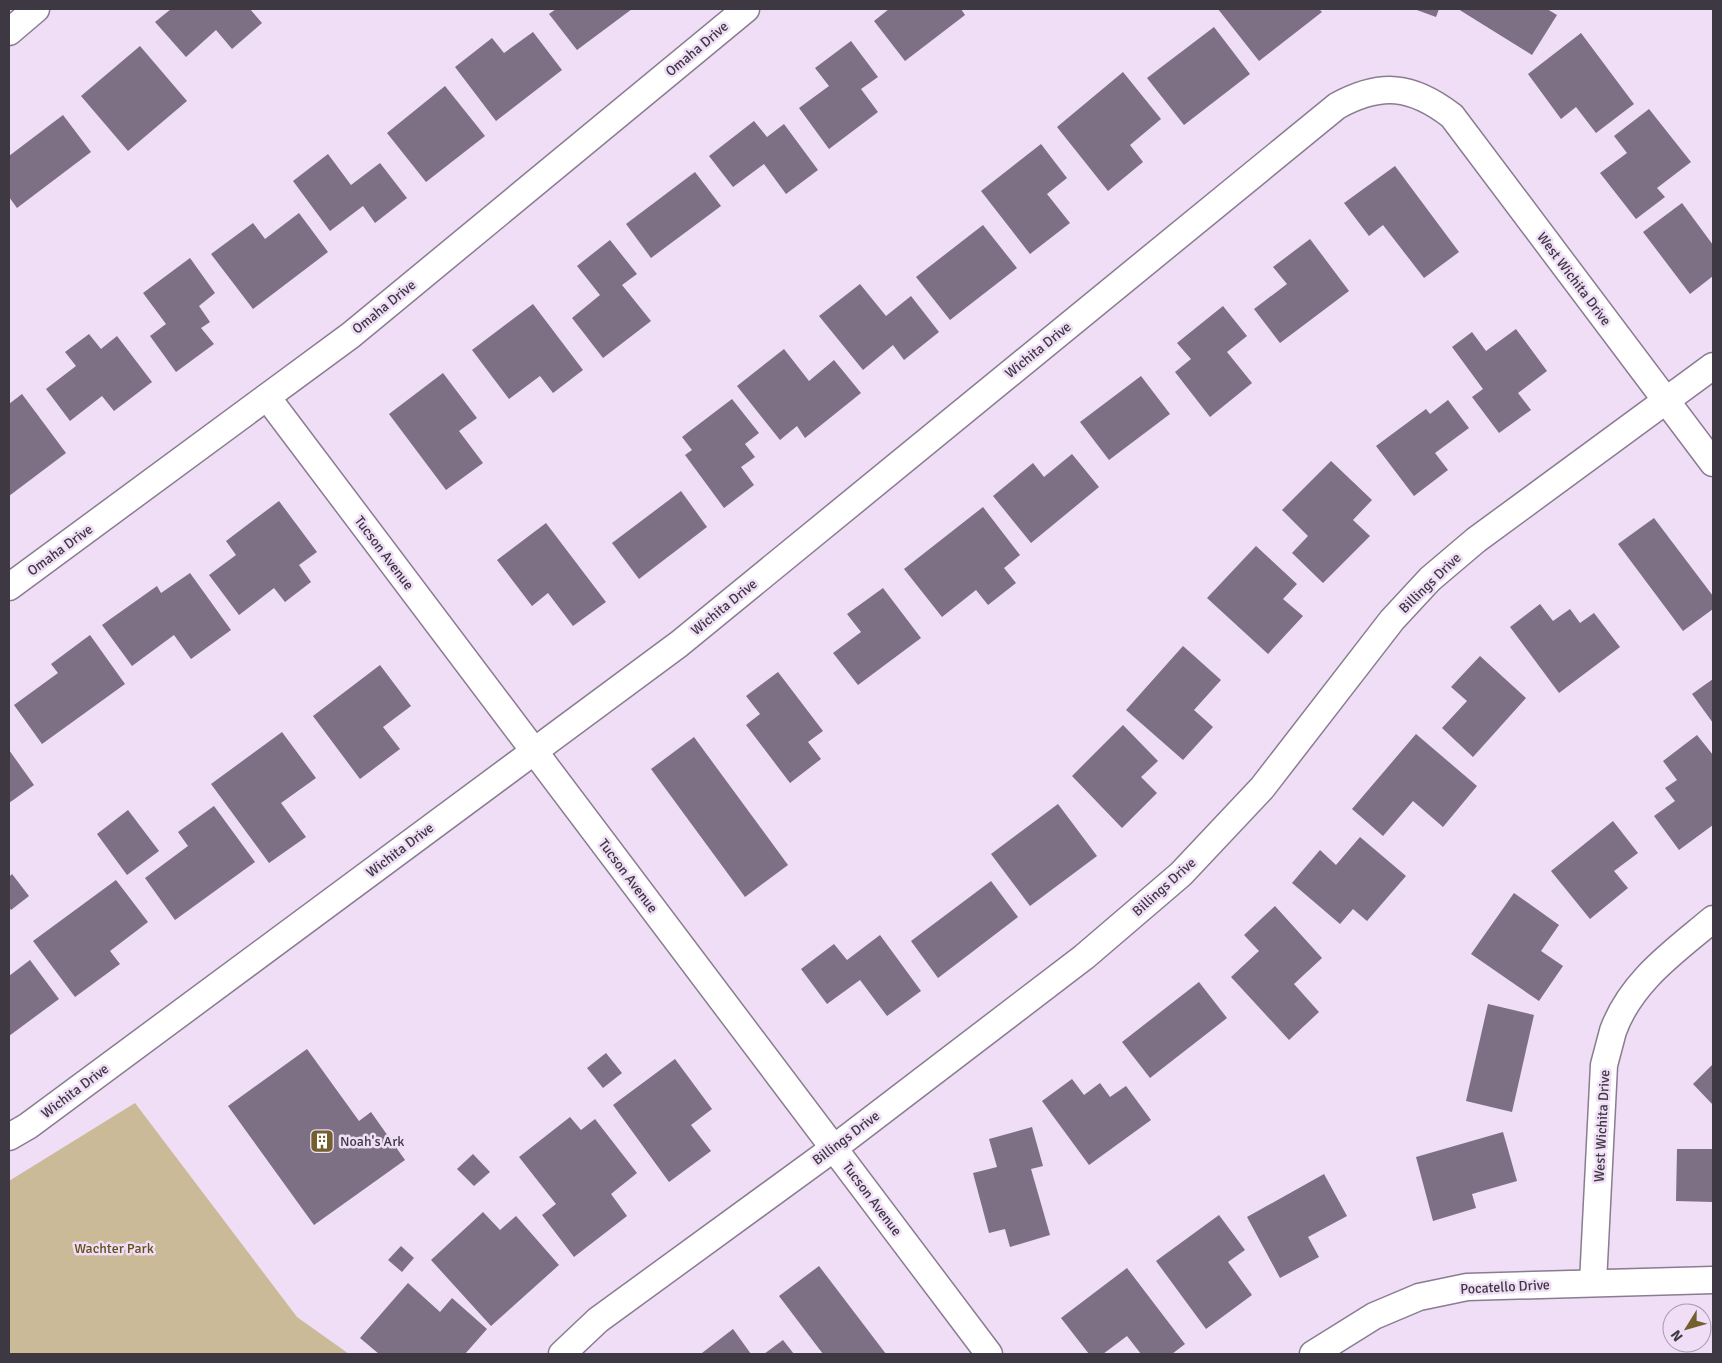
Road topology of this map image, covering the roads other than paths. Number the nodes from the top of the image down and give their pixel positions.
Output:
1 (36, 9) edge
2 (746, 9) edge
3 (9, 32) edge
4 (1432, 100) joint
5 (1713, 366) edge
6 (267, 397) junction
7 (1666, 401) junction
8 (1713, 463) edge
9 (9, 587) edge
10 (533, 751) junction
11 (1713, 919) edge
12 (9, 1137) edge
13 (834, 1148) junction
14 (1713, 1280) edge
15 (1593, 1283) junction
16 (562, 1354) edge
17 (990, 1354) edge
18 (1312, 1354) edge

1 - 3 street
2 - 6 street, Omaha Drive
4 - 7 street, West Wichita Drive
4 - 10 street, Wichita Drive
5 - 7 street, Billings Drive
6 - 9 street, Omaha Drive
6 - 10 street, Tucson Avenue
7 - 8 street, West Wichita Drive
7 - 13 street, Billings Drive
10 - 12 street, Wichita Drive
10 - 13 street, Tucson Avenue
11 - 15 street, West Wichita Drive
13 - 16 street, Billings Drive
13 - 17 street, Tucson Avenue
14 - 15 street, Pocatello Drive
15 - 18 street, Pocatello Drive

